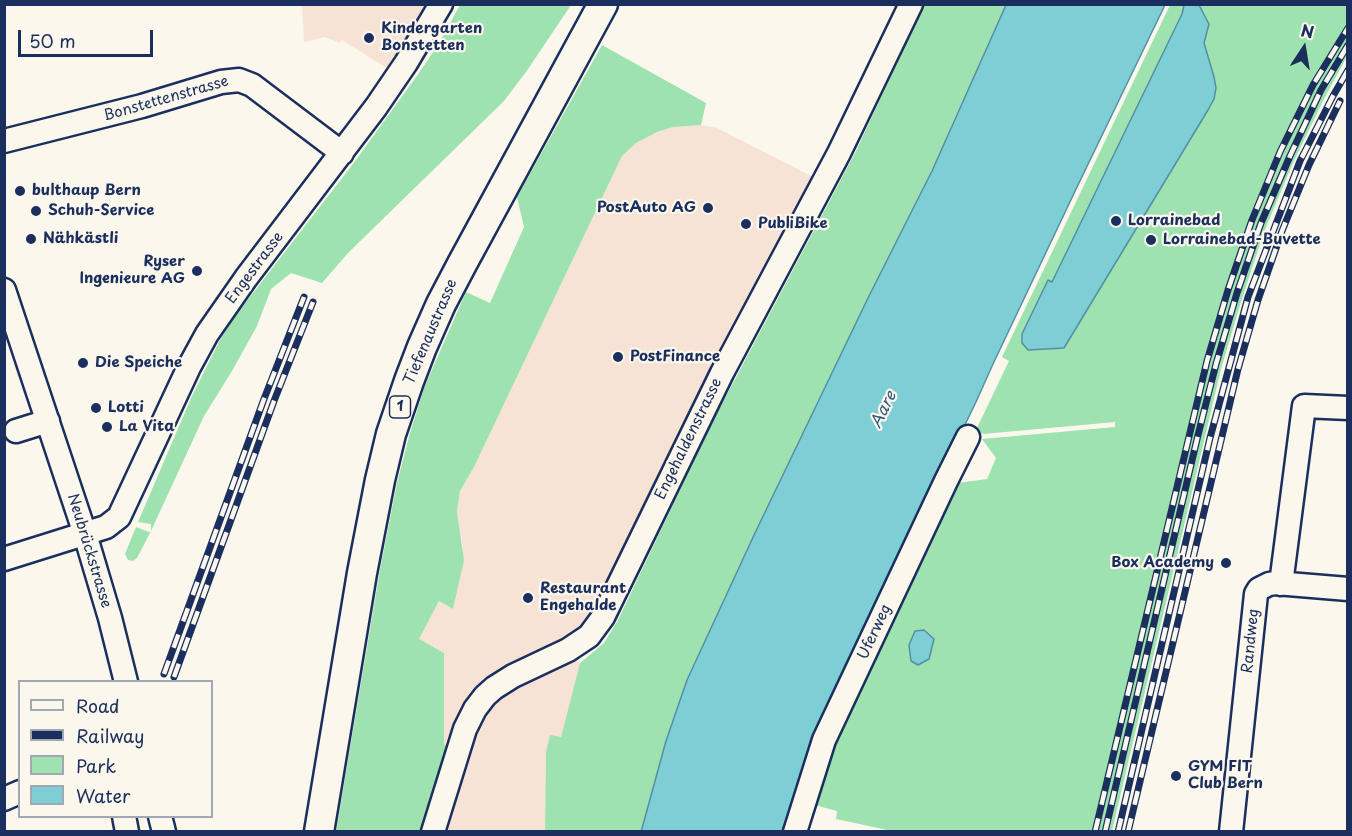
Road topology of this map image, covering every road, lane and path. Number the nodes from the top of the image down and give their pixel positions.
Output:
1 (441, 4) edge
2 (603, 4) edge
3 (911, 4) edge
4 (4, 141) edge
5 (342, 153) junction
6 (4, 290) edge
7 (1347, 408) edge
8 (48, 421) junction
9 (16, 431) dead end
10 (968, 437) dead end
11 (85, 534) junction
12 (4, 560) edge
13 (1281, 584) junction
14 (1347, 589) edge
15 (126, 680) edge
16 (18, 793) edge
17 (4, 799) edge
18 (319, 831) edge
19 (433, 831) edge
20 (795, 831) edge
21 (1231, 831) edge

1 - 5 street, Engestrasse
2 - 18 main road, Tiefenaustrasse / 1
3 - 19 street, Engehaldenstrasse
4 - 5 street, Bonstettenstrasse
5 - 11 street, Engestrasse
6 - 8 street, Neubrückstrasse
7 - 13 street
8 - 9 street
8 - 11 street, Neubrückstrasse
10 - 20 street, Uferweg
11 - 12 street, Engestrasse
11 - 15 street, Neubrückstrasse
13 - 14 street
13 - 21 street, Randweg
16 - 17 street

